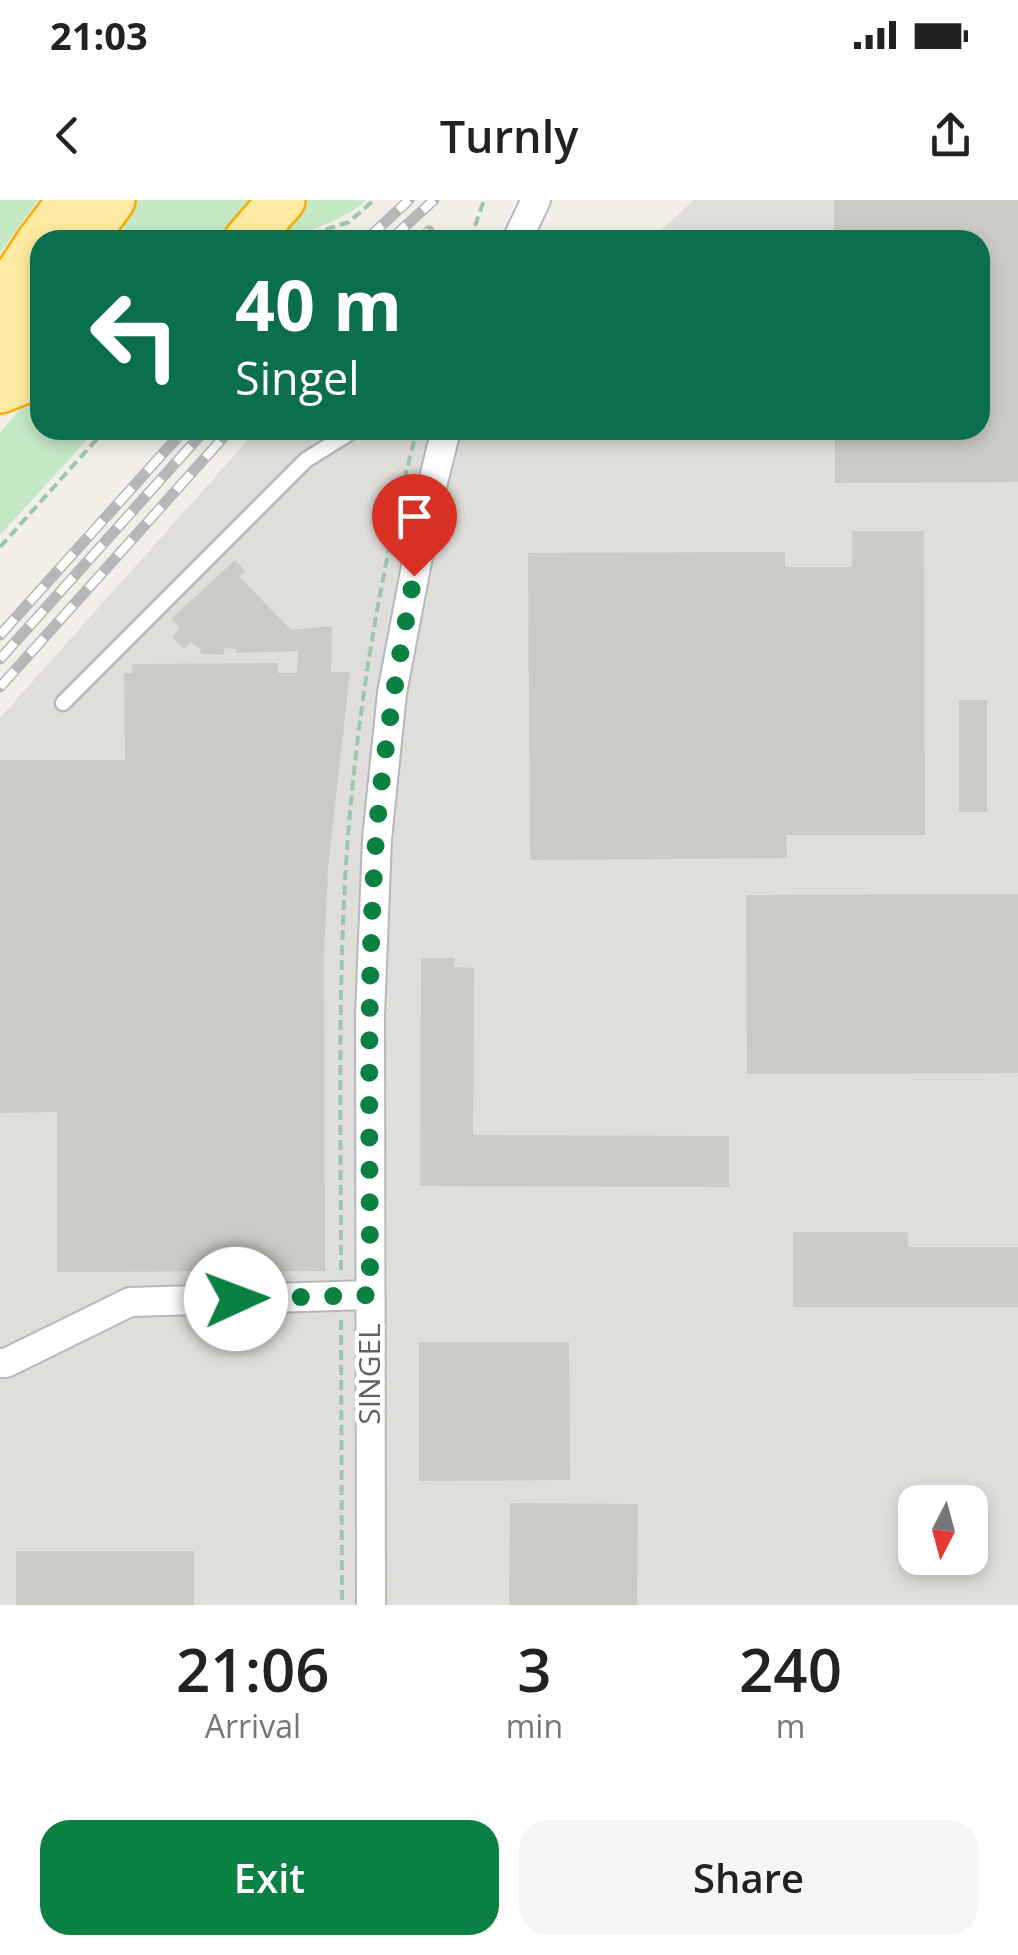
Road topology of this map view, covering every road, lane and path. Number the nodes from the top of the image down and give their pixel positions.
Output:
1 (71, 200) edge
2 (112, 200) edge
3 (282, 200) edge
4 (374, 200) edge
5 (484, 200) edge
6 (518, 200) edge
7 (536, 200) edge
8 (48, 230) edge
9 (90, 230) edge
10 (256, 230) edge
11 (324, 230) edge
12 (474, 230) edge
13 (504, 230) edge
14 (522, 230) edge
15 (30, 256) edge
16 (0, 302) edge
17 (30, 318) edge
18 (0, 365) edge
19 (30, 378) edge
20 (0, 390) edge
21 (96, 440) edge
22 (338, 440) edge
23 (444, 440) edge
24 (0, 547) edge
25 (63, 703) dead end
26 (341, 1295) junction
27 (370, 1295) junction
28 (0, 1363) edge
29 (342, 1605) edge
30 (371, 1605) edge

1 - 8 highway
2 - 9 highway
3 - 10 highway
4 - 11 path
5 - 12 path
6 - 13 street
7 - 14 street
15 - 16 highway
17 - 18 highway
19 - 20 highway
21 - 24 path
22 - 25 lane
23 - 27 street, SINGEL
26 - 27 street
26 - 28 street
26 - 29 path
27 - 30 street, SINGEL

